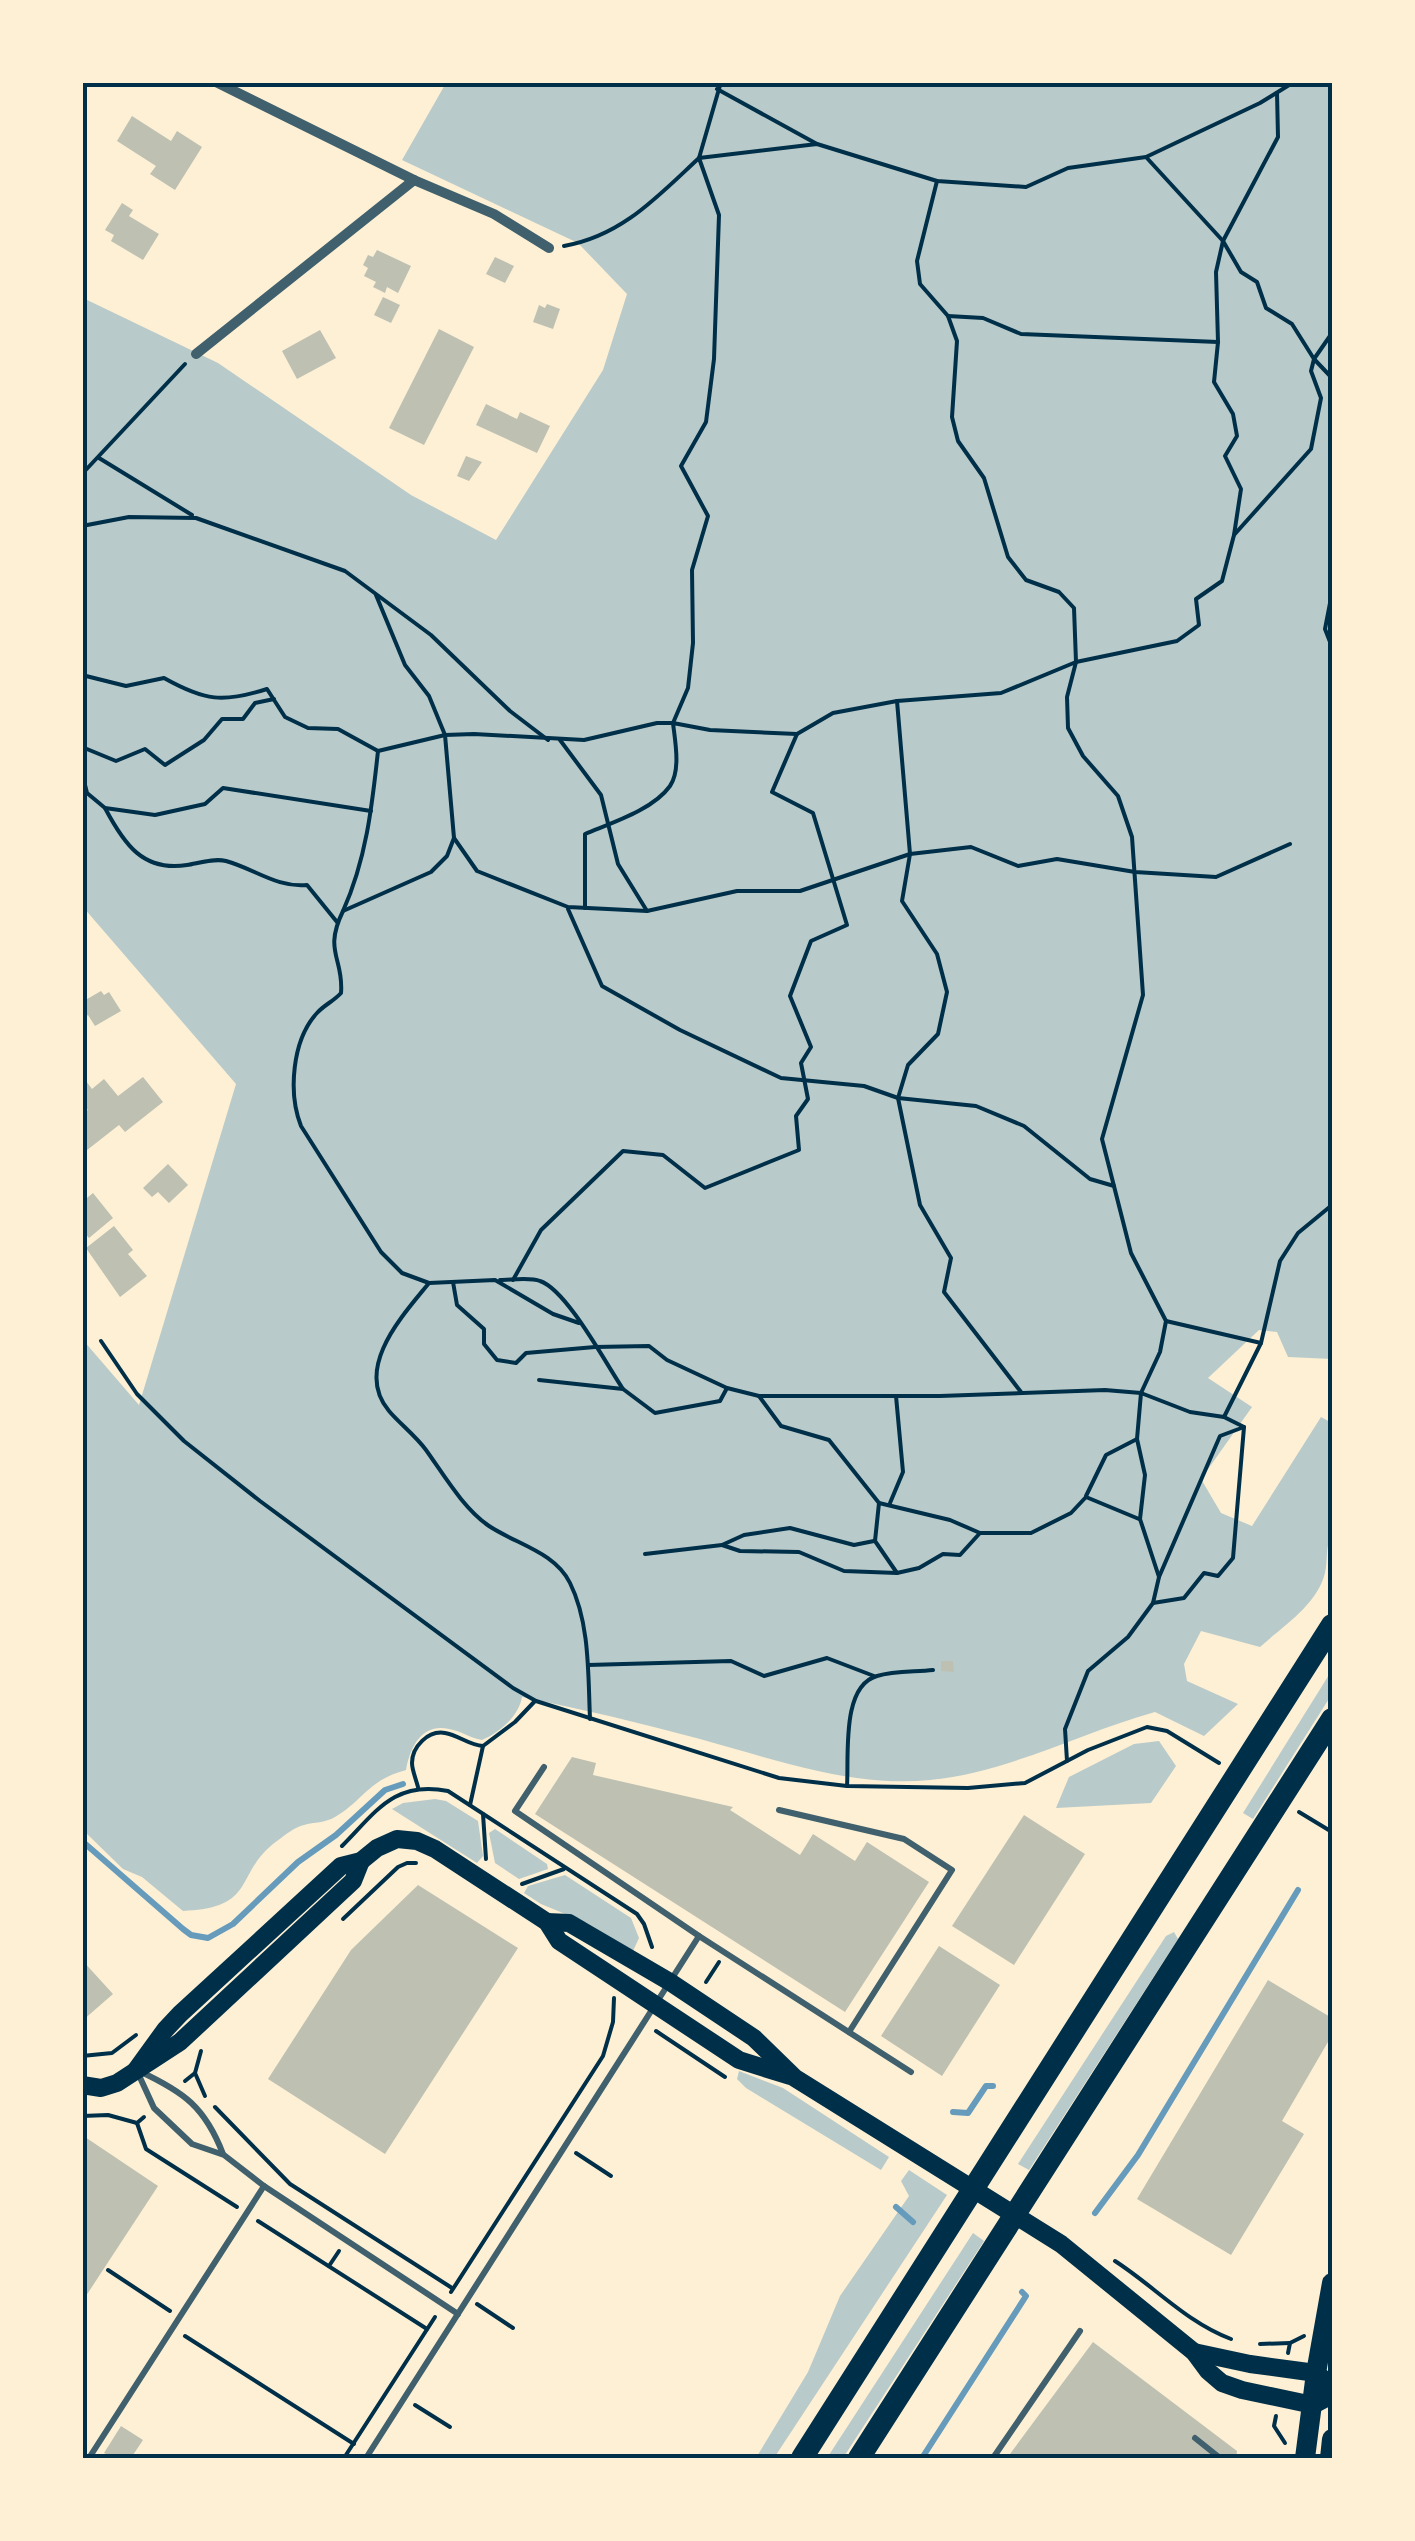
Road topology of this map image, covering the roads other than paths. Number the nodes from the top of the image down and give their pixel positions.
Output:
1 (216, 82) edge
2 (414, 180) junction
3 (549, 248) road end
4 (196, 354) road end
5 (1332, 1625) edge
6 (1332, 1719) edge
7 (544, 1767) dead end
8 (779, 1810) dead end
9 (548, 1922) junction
10 (700, 1936) junction
11 (675, 1974) junction
12 (656, 2004) junction
13 (849, 2032) junction
14 (136, 2070) junction
15 (911, 2072) dead end
16 (795, 2078) junction
17 (82, 2085) edge
18 (224, 2155) junction
19 (264, 2186) junction
20 (1332, 2283) edge
21 (458, 2314) junction
22 (1080, 2331) dead end
23 (1194, 2352) junction
24 (1324, 2380) edge
25 (1332, 2395) edge
26 (1312, 2405) junction
27 (1195, 2438) dead end
28 (1332, 2439) edge
29 (1296, 2457) edge
30 (89, 2458) edge
31 (366, 2458) edge
32 (802, 2458) edge
33 (860, 2458) edge
34 (993, 2458) edge
35 (1220, 2458) edge
36 (1330, 2458) edge

1 - 2 street
2 - 3 street
2 - 4 street
5 - 32 highway
6 - 33 highway
7 - 10 lane
8 - 13 lane
9 - 11 main road
9 - 12 main road
9 - 14 main road
10 - 11 lane
10 - 13 lane
11 - 12 lane
11 - 16 main road
12 - 16 main road
12 - 21 lane
13 - 15 lane
14 - 17 main road
14 - 18 lane
14 - 18 lane
16 - 23 main road
18 - 19 lane
19 - 21 lane
19 - 30 lane
20 - 24 main road
21 - 31 lane
22 - 34 lane
23 - 24 main road
23 - 26 main road
24 - 26 main road
25 - 26 main road
26 - 29 main road
27 - 35 lane
28 - 36 main road

